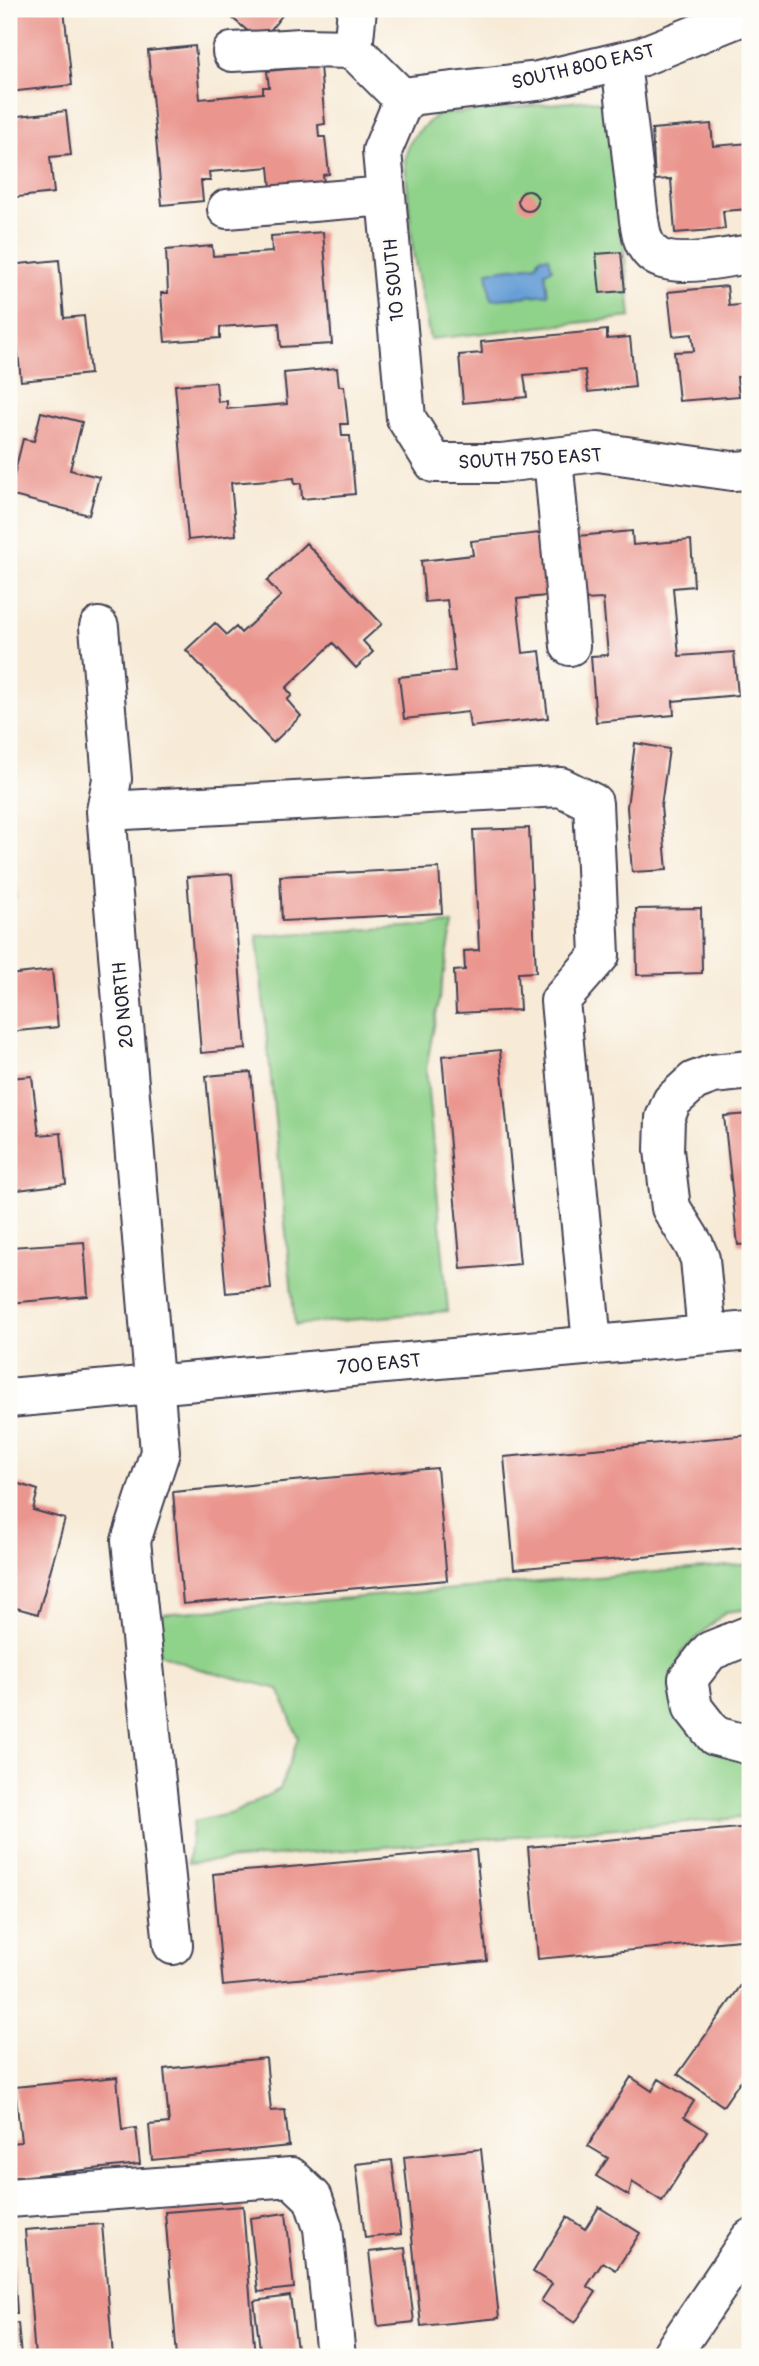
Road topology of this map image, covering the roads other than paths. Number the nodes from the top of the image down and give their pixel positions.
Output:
1 (357, 9) edge
2 (750, 13) edge
3 (353, 49) junction
4 (232, 52) dead end
5 (621, 62) junction
6 (407, 99) junction
7 (386, 196) junction
8 (228, 209) dead end
9 (750, 254) edge
10 (553, 457) junction
11 (434, 463) joint
12 (750, 470) edge
13 (99, 627) dead end
14 (570, 646) dead end
15 (106, 811) junction
16 (750, 1070) edge
17 (750, 1331) edge
18 (707, 1334) junction
19 (592, 1344) junction
20 (155, 1384) junction
21 (9, 1398) edge
22 (750, 1635) edge
23 (750, 1745) edge
24 (173, 1945) dead end
25 (9, 2199) edge
26 (750, 2239) edge
27 (336, 2357) edge
28 (670, 2357) edge

1 - 3 street
2 - 5 street, SOUTH 800 EAST
3 - 4 street
3 - 6 street
5 - 6 street, SOUTH 800 EAST
5 - 9 street
6 - 7 street, 10 SOUTH
7 - 8 street
7 - 11 street, 10 SOUTH
10 - 11 street, SOUTH 750 EAST
10 - 12 street, SOUTH 750 EAST
10 - 14 street
13 - 15 street, 20 NORTH
15 - 19 street
15 - 20 street, 20 NORTH
16 - 18 street
17 - 18 street, 700 EAST
18 - 19 street, 700 EAST
19 - 20 street, 700 EAST
20 - 21 street, 700 EAST
20 - 24 street, 20 NORTH
22 - 23 street
25 - 27 street
26 - 28 street

